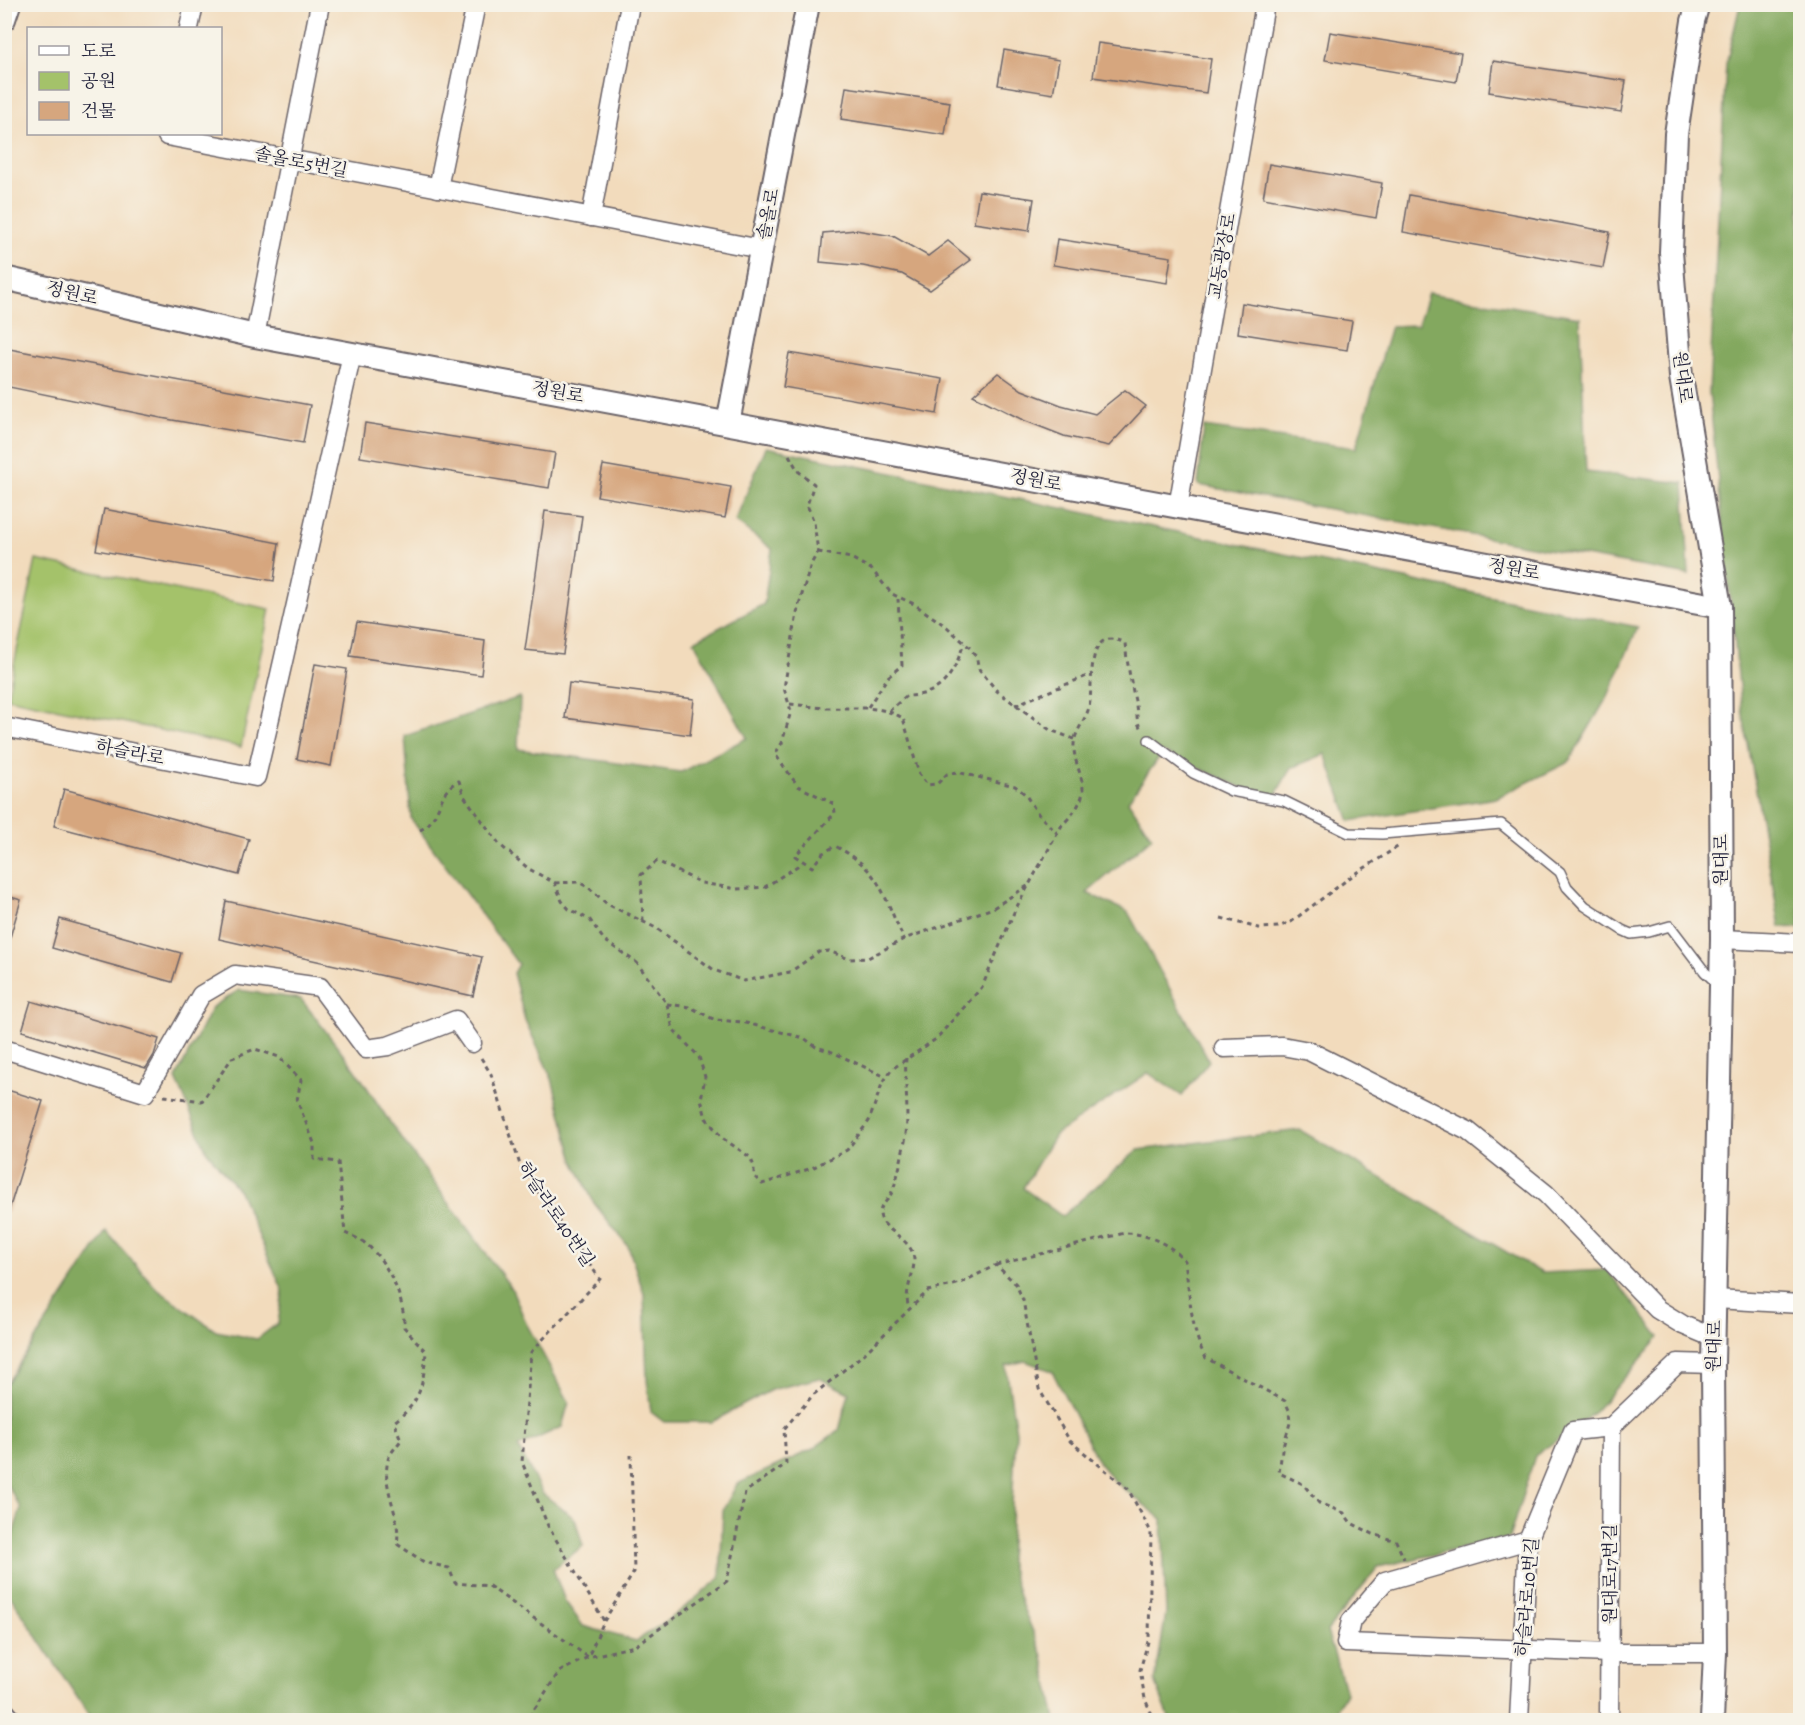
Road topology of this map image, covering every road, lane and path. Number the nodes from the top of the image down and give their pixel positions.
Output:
1 (9, 4) edge
2 (194, 4) edge
3 (320, 4) edge
4 (476, 4) edge
5 (630, 4) edge
6 (808, 4) edge
7 (1265, 4) edge
8 (1698, 4) edge
9 (4, 19) edge
10 (189, 27) edge
11 (168, 135) edge
12 (289, 159) junction
13 (438, 188) junction
14 (591, 217) junction
15 (761, 249) junction
16 (4, 278) edge
17 (255, 336) junction
18 (352, 354) junction
19 (728, 423) junction
20 (783, 433) junction
21 (1178, 507) junction
22 (818, 552) junction
23 (898, 598) junction
24 (1720, 607) junction
25 (964, 643) junction
26 (1092, 674) junction
27 (790, 704) junction
28 (1015, 705) junction
29 (868, 707) junction
30 (889, 711) junction
31 (4, 727) edge
32 (1074, 739) junction
33 (1149, 740) joint
34 (1426, 829) junction
35 (420, 830) dead end
36 (1057, 833) junction
37 (803, 863) junction
38 (555, 883) junction
39 (1031, 884) junction
40 (1221, 918) dead end
41 (643, 921) junction
42 (904, 939) junction
43 (1722, 939) junction
44 (1800, 943) edge
45 (1720, 986) junction
46 (667, 1005) junction
47 (472, 1043) joint
48 (1224, 1048) dead end
49 (4, 1049) edge
50 (906, 1059) junction
51 (886, 1077) junction
52 (145, 1093) junction
53 (996, 1265) junction
54 (1716, 1299) junction
55 (1800, 1304) edge
56 (909, 1309) junction
57 (1714, 1338) junction
58 (1713, 1364) junction
59 (1611, 1427) junction
60 (631, 1455) dead end
61 (1528, 1540) junction
62 (1409, 1575) junction
63 (604, 1621) junction
64 (1522, 1649) junction
65 (1609, 1653) junction
66 (1715, 1653) junction
67 (588, 1657) junction
68 (4, 1714) edge
69 (9, 1720) edge
70 (527, 1720) edge
71 (1154, 1720) edge
72 (1519, 1720) edge
73 (1609, 1720) edge
74 (1712, 1720) edge

1 - 9 street
2 - 10 street
3 - 12 street
4 - 13 street
5 - 14 street
6 - 15 street, 솔올로
7 - 21 street, 교동광장로
8 - 24 street, 원대로
11 - 12 street, 솔올로5번길
12 - 13 street, 솔올로5번길
12 - 17 street
13 - 14 street, 솔올로5번길
14 - 15 street, 솔올로5번길
15 - 19 street, 솔올로
16 - 17 street, 정원로
17 - 18 street, 정원로
18 - 19 street, 정원로
18 - 31 street, 하슬라로
19 - 20 street, 정원로
20 - 21 street, 정원로
20 - 22 path
21 - 24 street, 정원로
22 - 23 path
22 - 27 path
23 - 25 path
23 - 29 path
24 - 43 street, 원대로
25 - 28 path
25 - 30 path
26 - 28 path
26 - 32 path
26 - 33 path
27 - 29 path
27 - 37 path
28 - 32 path
29 - 30 path
30 - 36 path
32 - 36 path
33 - 34 lane
34 - 40 path
34 - 45 lane
35 - 38 path
36 - 39 path
37 - 41 path
37 - 42 path
38 - 41 path
38 - 46 path
39 - 42 path
39 - 50 path
41 - 42 path
43 - 44 street
43 - 45 street, 원대로
45 - 54 street, 원대로
46 - 51 path
46 - 51 path
47 - 52 street
47 - 63 path, 하슬라로40번길
48 - 57 street
49 - 52 street
50 - 51 path
50 - 56 path
52 - 67 path
53 - 56 path
53 - 62 path
53 - 71 path
54 - 55 street
54 - 57 street, 원대로
56 - 67 path
57 - 58 street, 원대로
58 - 59 street
58 - 66 street, 원대로
59 - 61 street, 하슬라로10번길
59 - 65 street, 원대로17번길
60 - 63 path
61 - 62 street
61 - 64 street, 하슬라로10번길
62 - 64 street
63 - 67 path
64 - 65 street
64 - 72 street, 하슬라로10번길
65 - 66 street
65 - 73 street, 원대로17번길
66 - 74 street, 원대로
67 - 70 path
68 - 69 street

